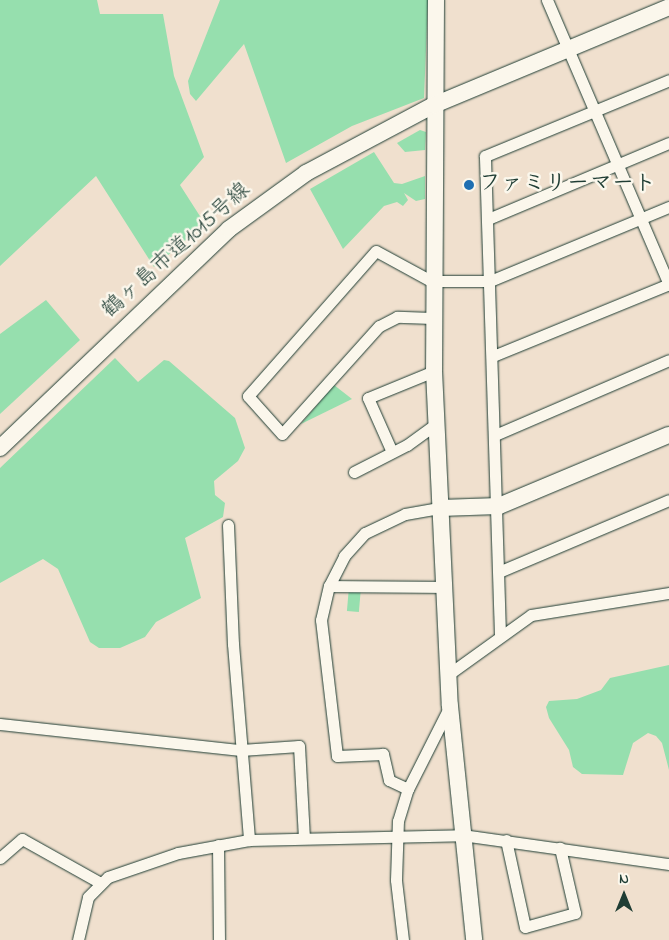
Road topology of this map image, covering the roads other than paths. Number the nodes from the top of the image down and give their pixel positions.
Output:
1 (548, 0) edge
2 (439, 2) edge
3 (669, 7) edge
4 (568, 48) junction
5 (669, 80) edge
6 (434, 105) junction
7 (595, 111) junction
8 (669, 142) edge
9 (618, 164) junction
10 (669, 207) edge
11 (488, 219) junction
12 (641, 219) junction
13 (431, 281) junction
14 (490, 281) junction
15 (669, 284) edge
16 (432, 318) junction
17 (493, 356) junction
18 (669, 360) edge
19 (434, 371) junction
20 (437, 423) junction
21 (495, 435) junction
22 (669, 435) edge
23 (0, 448) edge
24 (392, 452) junction
25 (354, 472) dead end
26 (669, 500) edge
27 (499, 506) junction
28 (440, 508) junction
29 (228, 525) dead end
30 (501, 572) junction
31 (328, 586) junction
32 (444, 587) junction
33 (669, 593) edge
34 (500, 635) junction
35 (449, 674) junction
36 (450, 706) junction
37 (0, 724) edge
38 (241, 750) junction
39 (408, 789) junction
40 (462, 836) junction
41 (396, 837) junction
42 (304, 838) junction
43 (249, 840) junction
44 (506, 840) junction
45 (218, 845) junction
46 (560, 848) junction
47 (0, 858) edge
48 (669, 865) edge
49 (99, 882) junction
50 (78, 940) edge
51 (219, 940) edge
52 (403, 940) edge
53 (474, 940) edge

1 - 4 street
2 - 6 street
3 - 4 street, 鶴ヶ島市道1015号線
4 - 6 street, 鶴ヶ島市道1015号線
4 - 7 street
5 - 7 street
6 - 13 street
6 - 23 street, 鶴ヶ島市道1015号線
7 - 9 street
7 - 11 street
8 - 9 street
9 - 11 street
9 - 12 street
10 - 12 street
11 - 14 street
12 - 14 street
12 - 15 street
13 - 14 street
13 - 16 street
13 - 16 street
14 - 17 street
15 - 17 street
16 - 19 street
17 - 21 street
18 - 21 street
19 - 20 street
19 - 24 street
20 - 24 street
20 - 28 street
21 - 27 street
22 - 27 street
24 - 25 street
26 - 30 street
27 - 28 street
27 - 30 street
28 - 31 street
28 - 32 street
29 - 38 street
30 - 34 street
31 - 32 street
31 - 39 street
32 - 35 street
33 - 34 street
34 - 35 street
35 - 36 street
36 - 39 street
36 - 40 street
37 - 38 street
38 - 42 street
38 - 43 street
39 - 41 street
40 - 41 street
40 - 44 street
40 - 53 street
41 - 42 street
41 - 52 street
42 - 43 street
43 - 45 street
44 - 46 street
44 - 46 street
45 - 49 street
45 - 51 street
46 - 48 street
47 - 49 street
49 - 50 street

